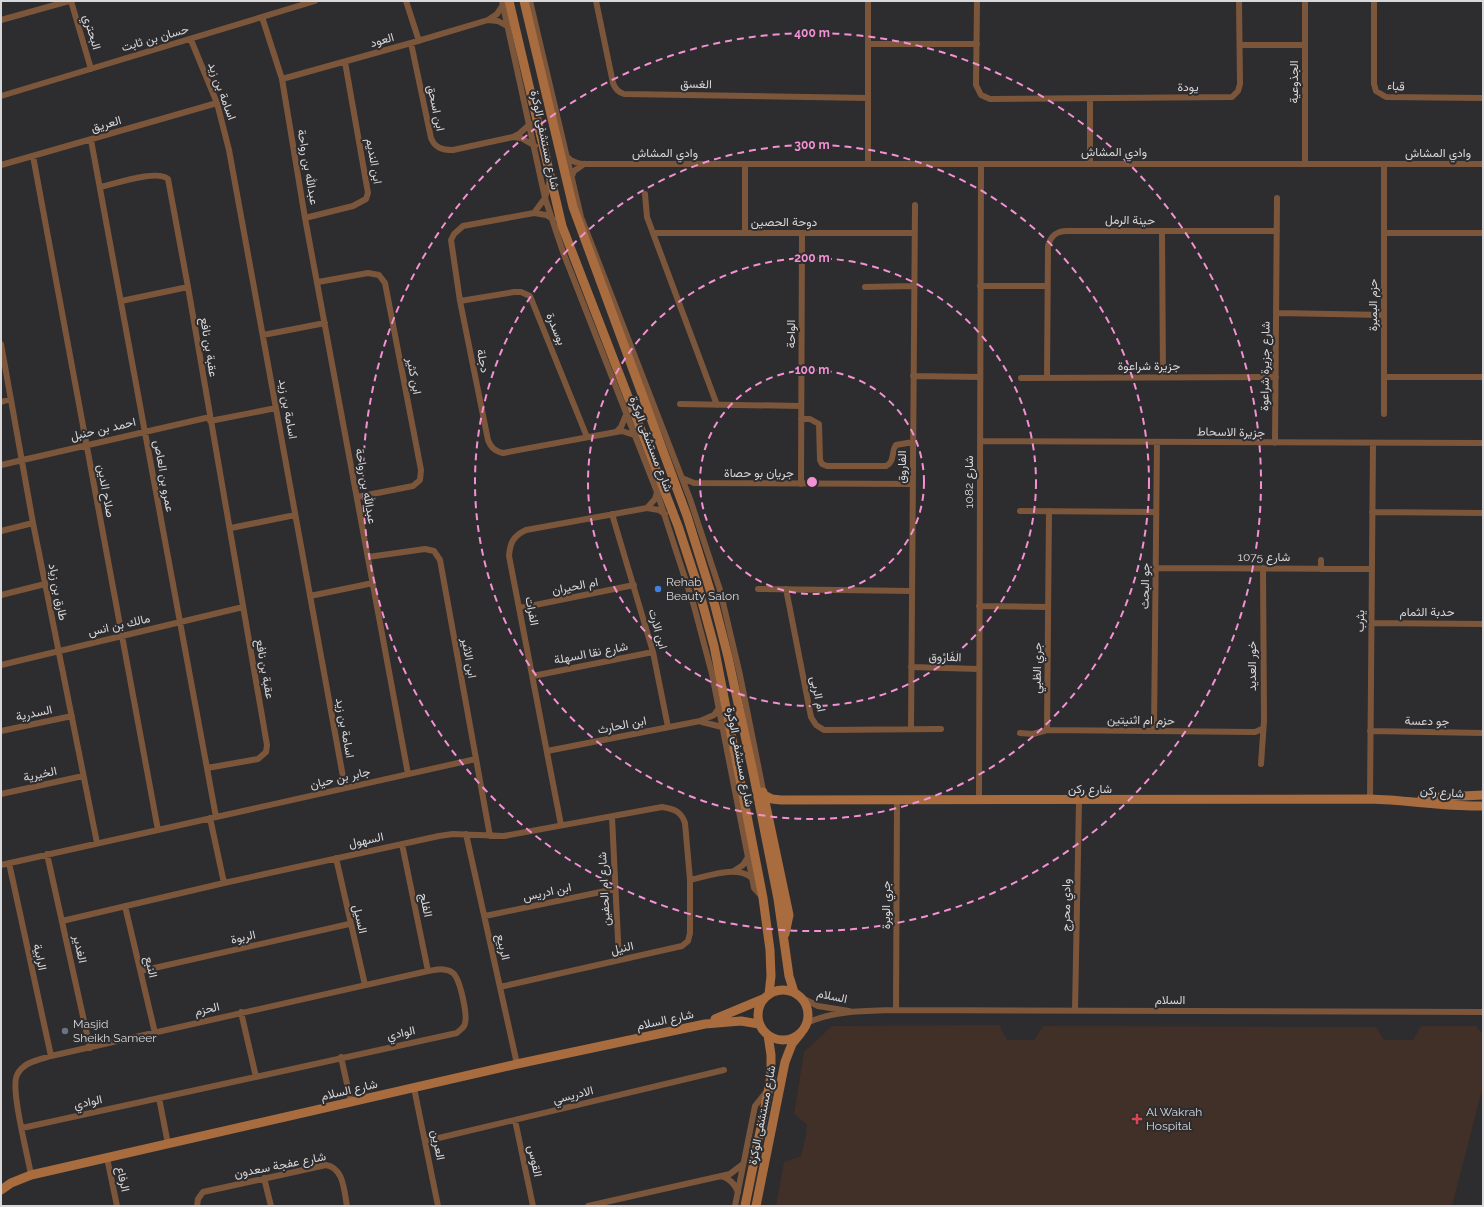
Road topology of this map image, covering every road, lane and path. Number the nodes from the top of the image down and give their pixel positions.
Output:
1 (70, 1) edge
2 (315, 1) edge
3 (406, 1) edge
4 (524, 1) edge
5 (530, 1) edge
6 (596, 1) edge
7 (868, 1) edge
8 (977, 1) edge
9 (1239, 1) edge
10 (1305, 1) edge
11 (1374, 1) edge
12 (505, 2) edge
13 (262, 17) junction
14 (1, 20) edge
15 (488, 20) junction
16 (507, 26) junction
17 (191, 40) junction
18 (419, 41) junction
19 (411, 43) junction
20 (868, 44) junction
21 (977, 44) junction
22 (1240, 45) junction
23 (1305, 45) junction
24 (345, 62) junction
25 (91, 69) junction
26 (282, 79) junction
27 (1, 96) edge
28 (868, 98) junction
29 (1090, 98) junction
30 (1483, 98) edge
31 (216, 103) junction
32 (530, 124) junction
33 (513, 137) junction
34 (91, 140) junction
35 (557, 143) junction
36 (535, 146) junction
37 (33, 156) junction
38 (567, 158) junction
39 (1090, 163) junction
40 (584, 164) junction
41 (745, 164) junction
42 (868, 164) junction
43 (980, 164) junction
44 (1305, 164) junction
45 (1384, 164) junction
46 (1483, 164) edge
47 (1, 165) edge
48 (572, 178) junction
49 (550, 180) junction
50 (100, 187) junction
51 (568, 191) junction
52 (645, 194) dead end
53 (545, 198) junction
54 (1277, 198) dead end
55 (915, 205) dead end
56 (534, 213) junction
57 (305, 218) junction
58 (552, 218) junction
59 (562, 226) junction
60 (1277, 231) junction
61 (1162, 232) junction
62 (653, 233) junction
63 (745, 233) junction
64 (802, 233) junction
65 (914, 233) junction
66 (1483, 233) edge
67 (1384, 234) junction
68 (318, 282) junction
69 (914, 286) junction
70 (980, 286) junction
71 (1048, 286) junction
72 (188, 287) junction
73 (865, 287) dead end
74 (121, 301) junction
75 (460, 301) junction
76 (1277, 314) junction
77 (1384, 315) junction
78 (325, 323) junction
79 (263, 335) junction
80 (1, 344) edge
81 (913, 376) junction
82 (980, 377) junction
83 (1163, 377) junction
84 (1276, 377) junction
85 (1384, 377) junction
86 (1483, 377) edge
87 (1021, 378) dead end
88 (1047, 378) junction
89 (11, 399) junction
90 (1, 402) edge
91 (680, 404) dead end
92 (716, 405) junction
93 (801, 406) junction
94 (276, 408) junction
95 (1384, 414) dead end
96 (626, 415) junction
97 (210, 419) junction
98 (801, 419) junction
99 (145, 431) junction
100 (616, 432) junction
101 (634, 436) junction
102 (587, 437) junction
103 (980, 441) junction
104 (913, 442) junction
105 (1157, 442) junction
106 (1275, 443) junction
107 (1483, 443) edge
108 (86, 444) junction
109 (1373, 444) junction
110 (22, 460) junction
111 (1, 465) edge
112 (682, 478) junction
113 (701, 483) junction
114 (801, 484) junction
115 (913, 484) junction
116 (657, 492) junction
117 (357, 497) junction
118 (690, 498) junction
119 (647, 508) junction
120 (1020, 511) dead end
121 (1049, 511) junction
122 (1156, 512) junction
123 (1372, 512) junction
124 (1483, 513) edge
125 (612, 514) junction
126 (665, 514) junction
127 (295, 515) junction
128 (687, 516) junction
129 (33, 523) junction
130 (678, 526) junction
131 (230, 528) junction
132 (1, 531) edge
133 (368, 557) junction
134 (1321, 560) dead end
135 (1156, 568) junction
136 (1263, 568) junction
137 (1321, 569) junction
138 (1372, 569) junction
139 (373, 583) junction
140 (45, 584) junction
141 (634, 585) junction
142 (758, 589) dead end
143 (786, 589) junction
144 (912, 591) junction
145 (1, 595) edge
146 (310, 596) junction
147 (979, 606) junction
148 (243, 607) junction
149 (1048, 607) junction
150 (520, 608) junction
151 (180, 622) junction
152 (1371, 623) junction
153 (1483, 624) edge
154 (122, 636) junction
155 (59, 650) junction
156 (653, 652) junction
157 (1, 665) edge
158 (911, 667) junction
159 (979, 669) junction
160 (533, 676) junction
161 (723, 695) junction
162 (718, 709) junction
163 (72, 716) junction
164 (700, 722) junction
165 (668, 727) junction
166 (722, 727) junction
167 (911, 729) junction
168 (941, 729) dead end
169 (1262, 729) junction
170 (1047, 730) junction
171 (1, 731) edge
172 (1154, 731) junction
173 (1370, 731) junction
174 (1020, 733) dead end
175 (1483, 733) edge
176 (547, 751) junction
177 (476, 759) junction
178 (1261, 764) dead end
179 (207, 768) junction
180 (408, 774) junction
181 (83, 776) junction
182 (754, 777) junction
183 (345, 788) junction
184 (1, 794) edge
185 (764, 795) junction
186 (1483, 795) edge
187 (1370, 799) junction
188 (781, 800) junction
189 (979, 800) junction
190 (1399, 800) junction
191 (897, 801) junction
192 (1079, 801) junction
193 (1483, 806) edge
194 (677, 811) joint
195 (769, 813) junction
196 (612, 817) junction
197 (213, 818) junction
198 (561, 826) junction
199 (158, 830) junction
200 (466, 834) junction
201 (490, 836) junction
202 (97, 843) junction
203 (402, 844) junction
204 (47, 854) junction
205 (748, 857) junction
206 (336, 858) junction
207 (8, 863) junction
208 (1, 865) edge
209 (734, 871) junction
210 (752, 878) junction
211 (690, 880) junction
212 (224, 883) junction
213 (615, 889) junction
214 (763, 898) junction
215 (125, 906) junction
216 (485, 916) junction
217 (62, 921) junction
218 (349, 924) junction
219 (784, 937) junction
220 (619, 960) junction
221 (141, 971) junction
222 (428, 971) junction
223 (365, 985) junction
224 (500, 987) junction
225 (794, 992) junction
226 (766, 996) junction
227 (804, 1000) junction
228 (896, 1010) junction
229 (1074, 1010) junction
230 (241, 1012) junction
231 (856, 1012) junction
232 (1483, 1012) edge
233 (807, 1023) junction
234 (705, 1024) junction
235 (759, 1024) junction
236 (464, 1026) joint
237 (155, 1033) junction
238 (801, 1033) junction
239 (768, 1035) junction
240 (90, 1048) junction
241 (51, 1056) junction
242 (341, 1057) junction
243 (517, 1064) junction
244 (724, 1070) dead end
245 (256, 1076) junction
246 (414, 1088) junction
247 (768, 1090) junction
248 (159, 1098) junction
249 (351, 1102) junction
250 (515, 1120) junction
251 (22, 1128) junction
252 (426, 1141) junction
253 (168, 1144) junction
254 (107, 1158) junction
255 (743, 1164) junction
256 (32, 1175) junction
257 (721, 1176) junction
258 (264, 1178) junction
259 (1, 1190) edge
260 (738, 1192) junction
261 (117, 1206) edge
262 (197, 1206) edge
263 (271, 1206) edge
264 (348, 1206) edge
265 (438, 1206) edge
266 (534, 1206) edge
267 (588, 1206) edge
268 (735, 1206) edge
269 (745, 1206) edge
270 (756, 1206) edge

1 - 14 street
1 - 25 street, البحتري
2 - 13 street, حسان بن ثابت
3 - 18 street
4 - 35 street, شارع مستشفى الوكرة
5 - 38 street, شارع مستشفى الوكرة
6 - 28 street, الغسق
7 - 20 street
8 - 21 street, يودة
9 - 22 street, يودة
10 - 23 street, الجذوعية
11 - 30 street, قباء
12 - 15 street, العود
12 - 16 street, شارع مستشفى الوكرة
12 - 49 street, شارع مستشفى الوكرة
13 - 17 street, حسان بن ثابت
13 - 26 street, عبدالله بن رواحة
15 - 16 street
15 - 18 street, العود
16 - 32 street, شارع مستشفى الوكرة
17 - 25 street, حسان بن ثابت
17 - 31 street, اسامة بن زيد
18 - 19 street, العود
19 - 24 street, العود
19 - 33 street, ابن اسحق
20 - 21 street
20 - 28 street
21 - 29 street, يودة
22 - 23 street
22 - 29 street, يودة
23 - 44 street, الجذوعية
24 - 26 street, العود
24 - 57 street, ابن النديم
25 - 27 street, حسان بن ثابت
26 - 57 street, عبدالله بن رواحة
28 - 42 street
29 - 39 street
31 - 34 street, العريق
31 - 79 street, اسامة بن زيد
32 - 33 street, ابن اسحق
32 - 36 street, شارع مستشفى الوكرة
33 - 36 street
34 - 37 street, العريق
34 - 50 street, عمرو بن العاص
35 - 38 street
35 - 51 street, شارع مستشفى الوكرة
36 - 53 street, شارع مستشفى الوكرة
37 - 47 street, العريق
37 - 108 street, صلاح الدين
38 - 40 street, وادي المشاش
38 - 48 street, شارع مستشفى الوكرة
39 - 43 street, وادي المشاش
39 - 44 street, وادي المشاش
40 - 41 street, وادي المشاش
40 - 48 street
41 - 42 street, وادي المشاش
41 - 63 street
42 - 43 street, وادي المشاش
43 - 70 street, شارع 1082
44 - 45 street, وادي المشاش
45 - 46 street, وادي المشاش
45 - 67 street, حزم البمبرة
48 - 51 street
48 - 112 street, شارع مستشفى الوكرة
49 - 53 street
49 - 59 street, شارع مستشفى الوكرة
50 - 72 street, عقبة بن نافع
50 - 74 street, عمرو بن العاص
51 - 128 street, شارع مستشفى الوكرة
52 - 62 street
53 - 56 street
53 - 58 street, شارع مستشفى الوكرة
54 - 60 street, شارع جزيرة شراعوة
55 - 65 street, الفاروق
56 - 58 street, دجلة
56 - 75 street, دجلة
57 - 68 street, عبدالله بن رواحة
58 - 59 street, دجلة
58 - 96 street, شارع مستشفى الوكرة
59 - 130 street, شارع مستشفى الوكرة
60 - 61 street
60 - 76 street, شارع جزيرة شراعوة
61 - 71 street, حينة الرمل
61 - 83 street, حينة الرمل
62 - 63 street, دوحة الحصين
62 - 92 street
63 - 64 street, دوحة الحصين
64 - 65 street, دوحة الحصين
64 - 93 street, الواحة
65 - 69 street, الفاروق
66 - 67 street
67 - 77 street, حزم البمبرة
68 - 78 street, عبدالله بن رواحة
68 - 117 street, ابن كثير
69 - 73 street
69 - 81 street, الفاروق
70 - 71 street
70 - 82 street, شارع 1082
71 - 88 street, حينة الرمل
72 - 74 street
72 - 97 street, عقبة بن نافع
74 - 99 street, عمرو بن العاص
75 - 102 street, بوسدرة
75 - 102 street, دجلة
76 - 77 street, شارع جزيرة شراعوة
76 - 84 street, شارع جزيرة شراعوة
77 - 85 street, حزم البمبرة
78 - 79 street
78 - 117 street, عبدالله بن رواحة
79 - 94 street, اسامة بن زيد
80 - 89 street, طارق بن زياد
81 - 82 street
81 - 104 street, الفاروق
82 - 103 street, شارع 1082
83 - 84 street, جزيرة شراعوة
83 - 88 street, جزيرة شراعوة
84 - 106 street, شارع جزيرة شراعوة
85 - 86 street
85 - 95 street, حزم البمبرة
87 - 88 street, جزيرة شراعوة
89 - 90 street
89 - 110 street, طارق بن زياد
91 - 92 street
92 - 93 street
93 - 98 street, الواحة
94 - 97 street, احمد بن حنبل
94 - 127 street, اسامة بن زيد
96 - 100 street
96 - 101 street, شارع مستشفى الوكرة
97 - 99 street, احمد بن حنبل
97 - 131 street, عقبة بن نافع
98 - 104 street
98 - 114 street, الواحة
99 - 108 street, احمد بن حنبل
99 - 151 street, عمرو بن العاص
100 - 101 street, دجلة
100 - 102 street, دجلة
101 - 116 street, شارع مستشفى الوكرة
103 - 105 street, جزيرة الاسحاط
103 - 147 street, شارع 1082
104 - 115 street, الفاروق
105 - 106 street, جزيرة الاسحاط
105 - 122 street, جو البحث
106 - 109 street, جزيرة الاسحاط
107 - 109 street, جزيرة الاسحاط
108 - 110 street, احمد بن حنبل
108 - 154 street, صلاح الدين
109 - 123 street, يثرب
110 - 111 street, احمد بن حنبل
110 - 129 street, طارق بن زياد
112 - 113 street, جريان بو حصاة
112 - 118 street, شارع مستشفى الوكرة
113 - 114 street, جريان بو حصاة
113 - 118 street
114 - 115 street, جريان بو حصاة
115 - 144 street, الفاروق
116 - 119 street
116 - 126 street, شارع مستشفى الوكرة
117 - 133 street, عبدالله بن رواحة
118 - 128 street
118 - 185 street, شارع مستشفى الوكرة
119 - 125 street, الفرات
119 - 126 street, الفرات
120 - 121 street
121 - 122 street
121 - 149 street, جري الظبي
122 - 135 street, جو البحث
123 - 124 street
123 - 138 street, يثرب
125 - 141 street, ابن الارت
125 - 150 street, الفرات
126 - 130 street, الفرات
126 - 162 street, شارع مستشفى الوكرة
127 - 131 street
127 - 146 street, اسامة بن زيد
128 - 182 street, شارع مستشفى الوكرة
129 - 132 street
129 - 140 street, طارق بن زياد
130 - 161 street, شارع مستشفى الوكرة
131 - 148 street, عقبة بن نافع
133 - 139 street, عبدالله بن رواحة
133 - 177 street, ابن الاثير
134 - 137 street
135 - 136 street, شارع 1075
135 - 172 street, جو البحث
136 - 137 street, شارع 1075
136 - 169 street, خور العديد
137 - 138 street, شارع 1075
138 - 152 street, يثرب
139 - 146 street
139 - 180 street, عبدالله بن رواحة
140 - 145 street
140 - 155 street, طارق بن زياد
141 - 150 street, ام الحيران
141 - 156 street, ابن الارت
142 - 143 street
143 - 144 street
143 - 167 street, ام الربى
144 - 158 street, الفاروق
146 - 183 street, اسامة بن زيد
147 - 149 street
147 - 159 street, شارع 1082
148 - 151 street, مالك بن انس
148 - 179 street, عقبة بن نافع
149 - 170 street, جري الظبي
150 - 160 street, الفرات
151 - 154 street, مالك بن انس
151 - 179 street, عمرو بن العاص
152 - 153 street, حدبة الثمام
152 - 173 street, يثرب
154 - 155 street, مالك بن انس
154 - 199 street, صلاح الدين
155 - 157 street, مالك بن انس
155 - 163 street, طارق بن زياد
156 - 160 street, شارع نقا السهلة
156 - 165 street, ابن الارت
158 - 159 street, الفَارُوق
158 - 167 street, الفاروق
159 - 189 street, شارع 1082
160 - 176 street, الفرات
161 - 162 street
161 - 214 street, شارع مستشفى الوكرة
162 - 164 street, ابن الحارث
162 - 166 street, شارع مستشفى الوكرة
163 - 171 street, السدرية
163 - 181 street, طارق بن زياد
164 - 165 street, ابن الحارث
164 - 166 street, ابن الحارث
165 - 176 street, ابن الحارث
166 - 205 street, شارع مستشفى الوكرة
167 - 168 street, ام الربى
169 - 172 street, حزم ام اثنيتين
169 - 178 street, خور العديد
170 - 172 street, حزم ام اثنيتين
170 - 174 street, حزم ام اثنيتين
173 - 175 street, جو دعسة
173 - 187 street, يثرب
176 - 198 street, الفرات
177 - 180 street, جابر بن حيان
177 - 201 street, ابن الاثير
179 - 197 street, عمرو بن العاص
180 - 183 street, جابر بن حيان
181 - 184 street, الخيرية
181 - 202 street, طارق بن زياد
182 - 185 street, شارع مستشفى الوكرة
182 - 219 street, شارع مستشفى الوكرة
183 - 197 street, جابر بن حيان
185 - 188 street, شارع ركن
185 - 195 street, شارع مستشفى الوكرة
186 - 190 street, شارع ركن
187 - 190 street, شارع ركن
187 - 192 street, شارع ركن
188 - 191 street, شارع ركن
188 - 195 street
189 - 191 street, شارع ركن
189 - 192 street, شارع ركن
190 - 193 street, شارع ركن
191 - 228 street, جري الوبرة
192 - 229 street, وادي محرج
194 - 196 street, السهول
194 - 211 street, النيل
195 - 219 street, شارع مستشفى الوكرة
196 - 198 street, السهول
196 - 213 street, شارع ام الحفين
197 - 199 street, جابر بن حيان
197 - 212 street
198 - 201 street, السهول
199 - 202 street, جابر بن حيان
200 - 201 street, السهول
200 - 203 street, السهول
200 - 216 street, الربيع
202 - 204 street, جابر بن حيان
203 - 206 street, السهول
203 - 222 street, الفلج
204 - 207 street, جابر بن حيان
204 - 217 street, الغدير
205 - 209 street
205 - 210 street, شارع مستشفى الوكرة
206 - 212 street, السهول
206 - 218 street, السيل
207 - 208 street, جابر بن حيان
207 - 241 street, الرابية
209 - 210 street
209 - 211 street
210 - 214 street, شارع مستشفى الوكرة
211 - 220 street, النيل
212 - 215 street, السهول
213 - 216 street, ابن ادريس
213 - 220 street, شارع ام الحفين
214 - 226 street, شارع مستشفى الوكرة
215 - 217 street, السهول
215 - 221 street, النبع
216 - 224 street, الربيع
217 - 240 street, الغدير
218 - 221 street, الربوة
218 - 223 street, السيل
219 - 225 street, شارع مستشفى الوكرة
220 - 224 street, النيل
221 - 237 street, النبع
222 - 223 street, الحزم
222 - 236 street, الحزم
223 - 230 street, الحزم
224 - 243 street, الربيع
225 - 226 street
225 - 227 street
226 - 234 street, شارع السلام
226 - 235 street
227 - 231 street, السلام
227 - 233 street
228 - 229 street, السلام
228 - 231 street, السلام
229 - 232 street, السلام
230 - 237 street, الحزم
230 - 245 street
231 - 233 street, السلام
233 - 238 street
234 - 235 street, شارع السلام
234 - 243 street, شارع السلام
235 - 239 street
236 - 242 street, الوادي
237 - 240 street, الحزم
238 - 239 street
238 - 270 street, شارع مستشفى الوكرة
239 - 247 street, شارع مستشفى الوكرة
240 - 241 street, الحزم
241 - 251 street, الحزم
242 - 245 street, الوادي
242 - 249 street
243 - 246 street, شارع السلام
244 - 250 street, الادريسي
245 - 248 street, الوادي
246 - 249 street, شارع السلام
246 - 252 street, العرين
247 - 255 street, شارع مستشفى الوكرة
247 - 269 street, شارع مستشفى الوكرة
248 - 251 street, الوادي
248 - 253 street
249 - 253 street, شارع السلام
250 - 252 street, الادريسي
250 - 266 street, القوس
251 - 256 street, الحزم
252 - 265 street, العرين
253 - 254 street, شارع السلام
254 - 256 street, شارع السلام
254 - 261 street, الرفاع
255 - 257 street
255 - 260 street, شارع مستشفى الوكرة
256 - 259 street, شارع السلام
257 - 260 street
257 - 267 street
258 - 262 street, شارع عفجة سعدون
258 - 263 street
258 - 264 street, شارع عفجة سعدون
260 - 268 street, شارع مستشفى الوكرة

